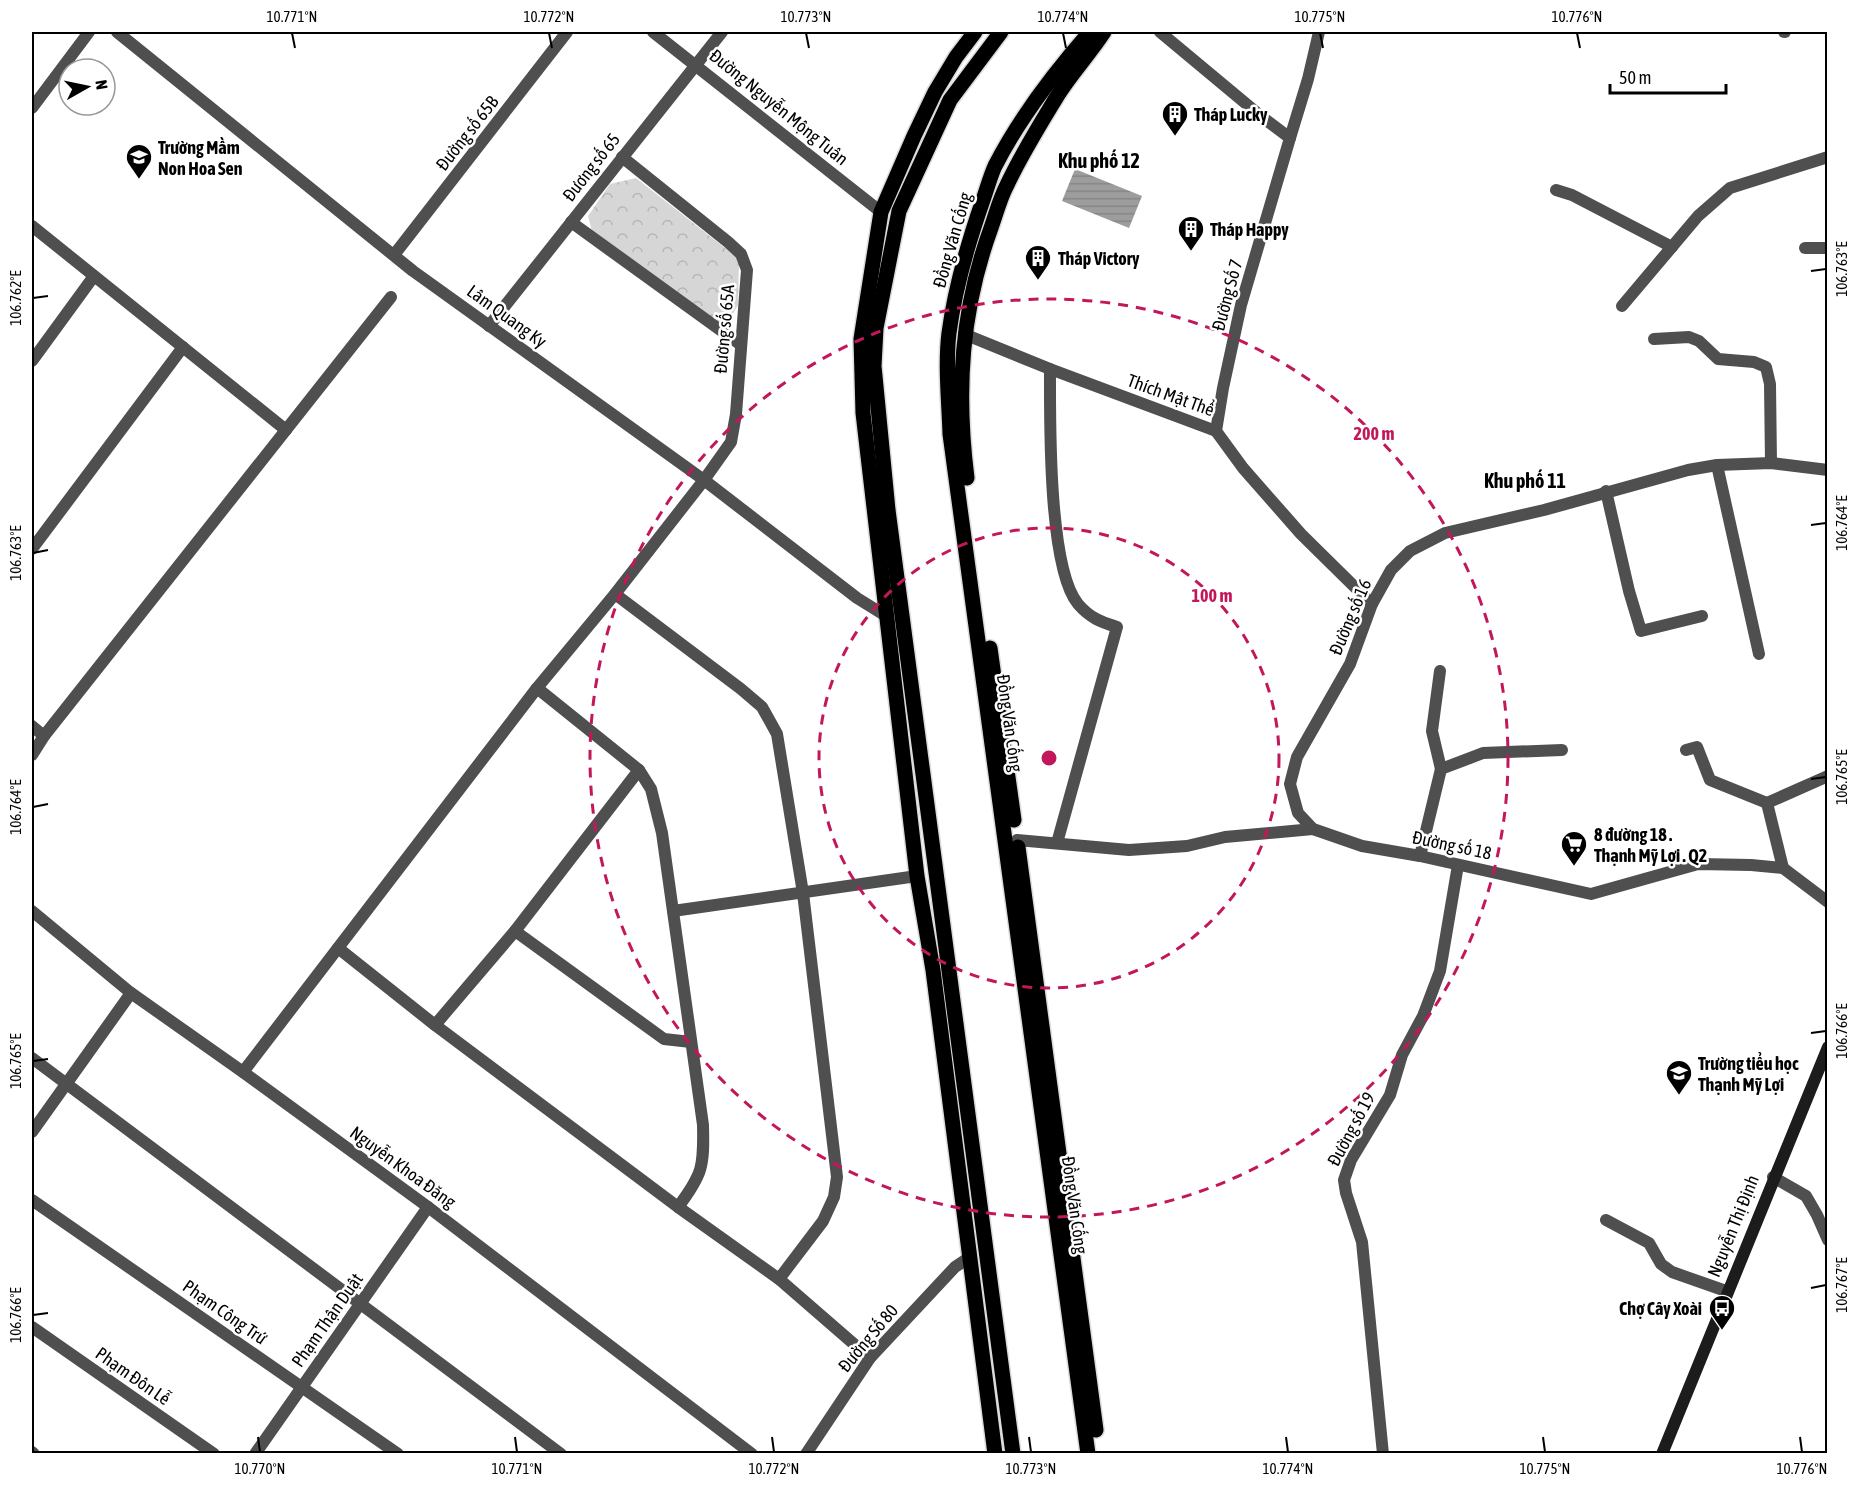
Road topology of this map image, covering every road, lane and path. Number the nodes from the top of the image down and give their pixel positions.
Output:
1 (89, 32) edge
2 (117, 32) edge
3 (567, 32) edge
4 (653, 32) edge
5 (722, 32) edge
6 (975, 32) edge
7 (1001, 32) edge
8 (1090, 32) edge
9 (1104, 32) edge
10 (1161, 32) edge
11 (1319, 32) edge
12 (696, 64) junction
13 (32, 108) edge
14 (1290, 138) junction
15 (622, 157) junction
16 (1827, 157) edge
17 (1556, 190) dead end
18 (881, 212) junction
19 (571, 222) junction
20 (32, 226) edge
21 (1671, 247) junction
22 (1805, 248) dead end
23 (1827, 248) edge
24 (394, 255) junction
25 (94, 276) junction
26 (391, 297) dead end
27 (1622, 306) dead end
28 (489, 326) junction
29 (964, 334) junction
30 (1654, 339) dead end
31 (741, 345) junction
32 (183, 347) junction
33 (32, 361) edge
34 (1050, 369) junction
35 (286, 430) junction
36 (1216, 431) junction
37 (1771, 463) junction
38 (1717, 465) junction
39 (1827, 470) edge
40 (704, 480) junction
41 (1606, 491) junction
42 (33, 544) edge
43 (615, 594) junction
44 (1372, 604) junction
45 (886, 616) junction
46 (1702, 616) dead end
47 (904, 619) junction
48 (1759, 654) dead end
49 (1440, 671) dead end
50 (537, 688) junction
51 (32, 726) edge
52 (44, 736) junction
53 (1562, 750) dead end
54 (1686, 750) dead end
55 (32, 755) edge
56 (1441, 769) junction
57 (639, 770) junction
58 (1827, 776) edge
59 (1767, 803) junction
60 (1313, 829) junction
61 (1017, 840) junction
62 (1057, 843) junction
63 (1420, 856) junction
64 (1458, 864) junction
65 (1783, 868) junction
66 (917, 876) junction
67 (803, 893) junction
68 (1827, 902) edge
69 (32, 911) edge
70 (674, 911) junction
71 (515, 931) junction
72 (338, 948) junction
73 (131, 993) junction
74 (435, 1025) junction
75 (691, 1042) junction
76 (1827, 1047) edge
77 (32, 1058) edge
78 (243, 1072) junction
79 (66, 1084) junction
80 (32, 1132) edge
81 (1773, 1177) junction
82 (32, 1200) edge
83 (678, 1207) junction
84 (428, 1208) junction
85 (1606, 1220) dead end
86 (1827, 1238) edge
87 (987, 1247) junction
88 (970, 1257) junction
89 (778, 1279) junction
90 (1726, 1291) junction
91 (360, 1304) junction
92 (32, 1327) edge
93 (870, 1358) junction
94 (1084, 1376) junction
95 (302, 1387) junction
96 (749, 1452) edge
97 (214, 1454) edge
98 (255, 1454) edge
99 (398, 1454) edge
100 (561, 1454) edge
101 (806, 1454) edge
102 (995, 1454) edge
103 (1013, 1454) edge
104 (1088, 1454) edge
105 (1098, 1454) edge
106 (1383, 1454) edge
107 (1662, 1454) edge

1 - 13 street
2 - 24 street, Lâm Quang Ky
3 - 24 street, Đường số 65B
4 - 12 street, Đường Nguyễn Mộng Tuân
5 - 12 street, Đương số 65
6 - 18 main road
7 - 47 main road
8 - 94 main road, Đồng Văn Cống
9 - 29 main road, Đồng Văn Cống
10 - 14 street
11 - 14 street, Đường Số 7
12 - 15 street, Đương số 65
12 - 18 street, Đường Nguyễn Mộng Tuân
14 - 36 street, Đường Số 7
15 - 19 street, Đương số 65
15 - 31 street, Đường số 65A
16 - 21 street
17 - 21 street
18 - 45 main road
19 - 28 street, Đương số 65
19 - 31 street
20 - 25 street
21 - 27 street
22 - 23 street
24 - 28 street, Lâm Quang Ky
25 - 32 street
25 - 33 street
26 - 35 street
28 - 40 street, Lâm Quang Ky
29 - 34 street, Thích Mật Thể
29 - 61 main road, Đồng Văn Cống
30 - 37 street
31 - 40 street, Đường số 65A
32 - 35 street
32 - 42 street
34 - 36 street, Thích Mật Thể
34 - 62 street
35 - 52 street
36 - 44 street, Thích Mật Thể
37 - 38 street, Đường số 16
37 - 39 street, Đường số 16
38 - 41 street, Đường số 16
38 - 48 street
40 - 43 street, Đường số 65A
40 - 45 street, Lâm Quang Ky
41 - 44 street, Đường số 16
41 - 46 street
43 - 50 street, Đường số 65A
43 - 67 street
44 - 60 street, Đường số 16
45 - 47 main road
45 - 66 main road
47 - 87 main road
49 - 56 street
50 - 57 street
50 - 72 street, Đường số 65A
51 - 52 street
52 - 55 street
53 - 56 street
54 - 59 street
56 - 63 street
57 - 70 street
57 - 71 street
58 - 59 street
59 - 65 street
60 - 62 street, Đường số 18
60 - 63 street, Đường số 18
61 - 62 street, Đường số 18
61 - 94 main road, Đồng Văn Cống
63 - 64 street, Đường số 18
64 - 65 street, Đường số 18
64 - 106 street, Đường số 19
65 - 68 street
66 - 67 street
66 - 88 main road
67 - 70 street
67 - 89 street
69 - 73 street, Nguyễn Khoa Đăng
70 - 75 street
71 - 74 street
71 - 75 street
72 - 74 street
72 - 78 street, Đường số 65A
73 - 78 street, Nguyễn Khoa Đăng
73 - 79 street
74 - 83 street
75 - 83 street
76 - 81 main road, Nguyễn Thị Định
77 - 79 street
78 - 84 street, Nguyễn Khoa Đăng
79 - 80 street
79 - 91 street
81 - 86 street
81 - 90 main road, Nguyễn Thị Định
82 - 95 street, Phạm Công Trứ
83 - 89 street
84 - 91 street, Phạm Thận Duật
84 - 96 street, Nguyễn Khoa Đăng
85 - 90 street
87 - 88 main road
87 - 103 main road
88 - 93 street, Đường Số 80
88 - 102 main road
89 - 93 street
90 - 107 main road, Nguyễn Thị Định
91 - 95 street, Phạm Thận Duật
91 - 100 street
92 - 97 street, Phạm Đôn Lễ
93 - 101 street, Đường Số 80
94 - 104 main road, Đồng Văn Cống
94 - 105 main road, Đồng Văn Cống
95 - 98 street, Phạm Thận Duật
95 - 99 street, Phạm Công Trứ

